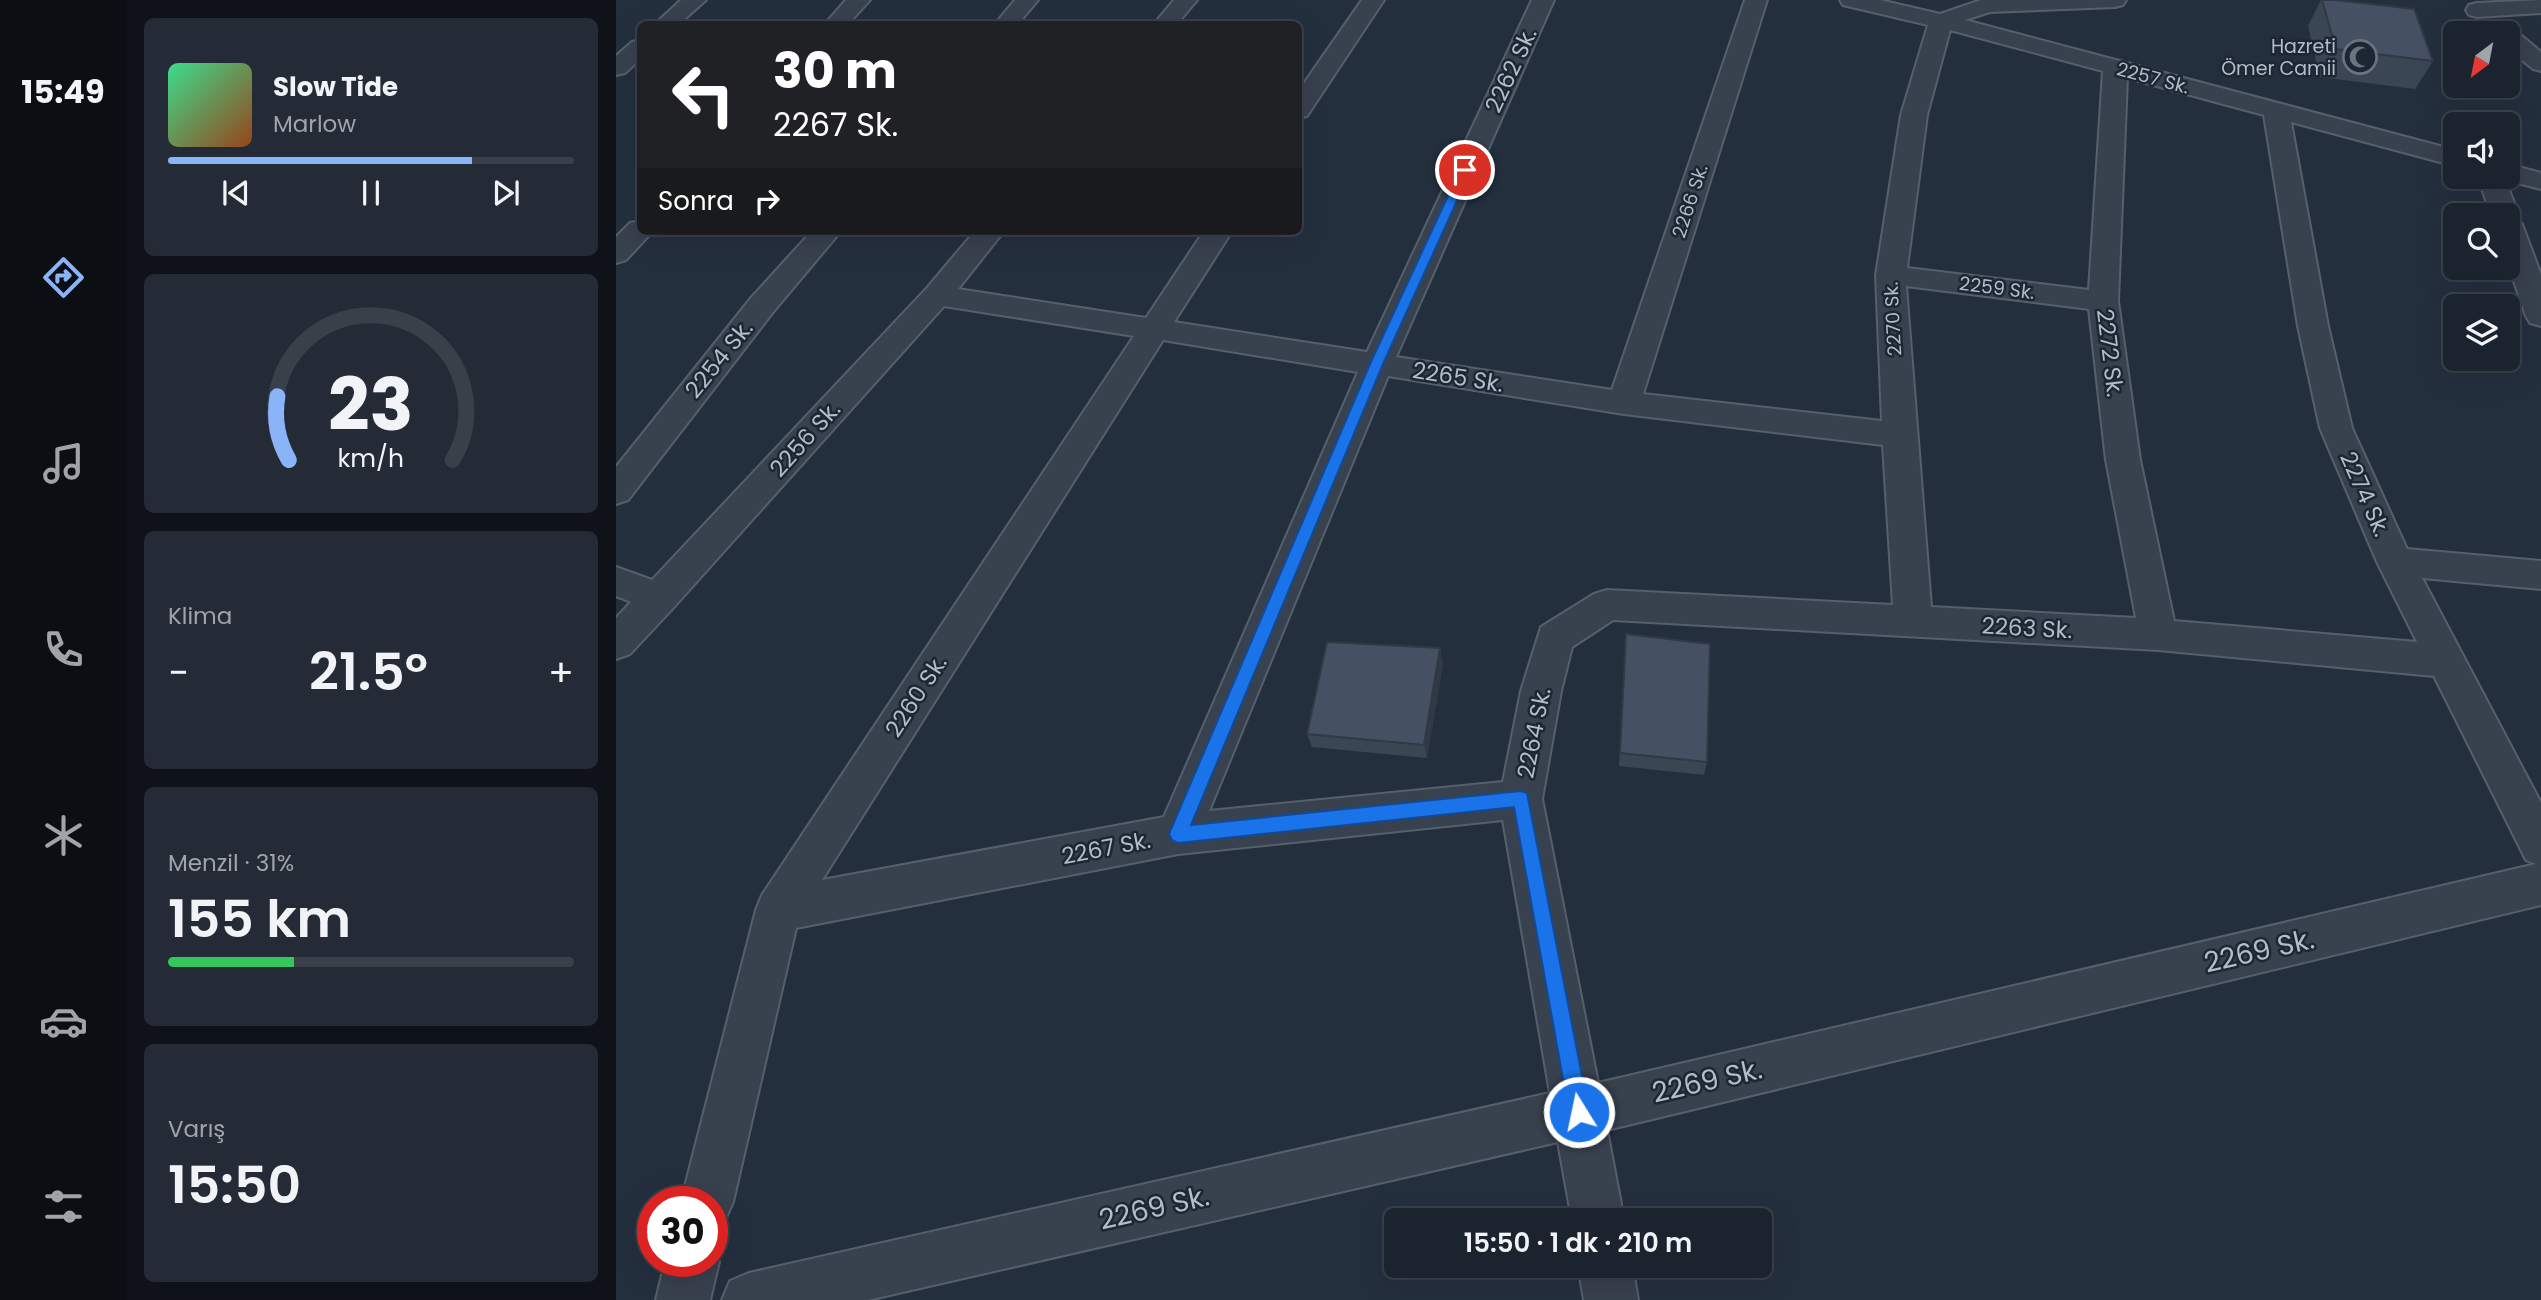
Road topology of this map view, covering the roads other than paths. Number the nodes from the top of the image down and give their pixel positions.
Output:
1 (695, 0) edge
2 (859, 0) edge
3 (1027, 0) edge
4 (1186, 0) edge
5 (1373, 0) edge
6 (1543, 0) edge
7 (1756, 0) edge
8 (1850, 0) edge
9 (2115, 0) edge
10 (1888, 4) edge
11 (2471, 5) edge
12 (2541, 6) edge
13 (670, 21) edge
14 (839, 21) edge
15 (1009, 21) edge
16 (1168, 21) edge
17 (1941, 21) junction
18 (2490, 21) edge
19 (2520, 47) edge
20 (2541, 64) edge
21 (2115, 68) junction
22 (1302, 105) edge
23 (2276, 111) junction
24 (2443, 155) edge
25 (2520, 175) edge
26 (2541, 181) edge
27 (637, 232) edge
28 (823, 235) edge
29 (987, 235) edge
30 (1215, 235) edge
31 (616, 254) edge
32 (2520, 257) edge
33 (1891, 275) junction
34 (937, 295) junction
35 (2103, 301) junction
36 (2541, 316) edge
37 (1153, 329) junction
38 (1377, 364) junction
39 (1624, 403) junction
40 (1899, 435) junction
41 (616, 491) edge
42 (2395, 562) junction
43 (2541, 575) edge
44 (616, 581) edge
45 (660, 598) junction
46 (1607, 605) joint
47 (1913, 622) junction
48 (2158, 635) junction
49 (616, 643) edge
50 (2446, 661) junction
51 (1521, 799) junction
52 (1178, 834) junction
53 (2541, 846) edge
54 (2541, 884) edge
55 (778, 910) junction
56 (1579, 1112) junction
57 (711, 1186) edge
58 (1596, 1208) edge
59 (688, 1277) edge
60 (1607, 1278) edge
61 (683, 1300) edge
62 (748, 1300) edge
63 (1611, 1300) edge

1 - 13 street
2 - 14 street
3 - 15 street
4 - 16 street
5 - 22 street
6 - 38 street, 2262 Sk.
7 - 39 street, 2266 Sk.
8 - 10 street, 2257 Sk.
9 - 17 street
10 - 17 street, 2257 Sk.
11 - 12 street
11 - 18 street
17 - 21 street, 2257 Sk.
17 - 33 street, 2270 Sk.
19 - 20 street
21 - 23 street, 2257 Sk.
21 - 35 street, 2272 Sk.
23 - 24 street, 2257 Sk.
23 - 42 street, 2274 Sk.
25 - 26 street
27 - 31 street
28 - 41 street, 2254 Sk.
29 - 34 street, 2256 Sk.
30 - 37 street, 2260 Sk.
32 - 36 street
33 - 35 street, 2259 Sk.
33 - 40 street, 2270 Sk.
34 - 37 street, 2265 Sk.
34 - 45 street, 2256 Sk.
35 - 48 street, 2272 Sk.
37 - 38 street, 2265 Sk.
37 - 55 street, 2260 Sk.
38 - 39 street, 2265 Sk.
38 - 52 street, 2262 Sk.
39 - 40 street, 2265 Sk.
40 - 47 street, 2270 Sk.
42 - 43 street
42 - 50 street, 2274 Sk.
44 - 45 street
45 - 49 street, 2256 Sk.
46 - 47 street, 2263 Sk.
46 - 51 street, 2264 Sk.
47 - 48 street, 2263 Sk.
48 - 50 street, 2263 Sk.
50 - 53 street, 2274 Sk.
51 - 52 street, 2267 Sk.
51 - 56 street, 2264 Sk.
52 - 55 street, 2267 Sk.
54 - 56 street, 2269 Sk.
55 - 57 street, 2260 Sk.
56 - 58 street, 2264 Sk.
56 - 62 street, 2269 Sk.
59 - 61 street
60 - 63 street

